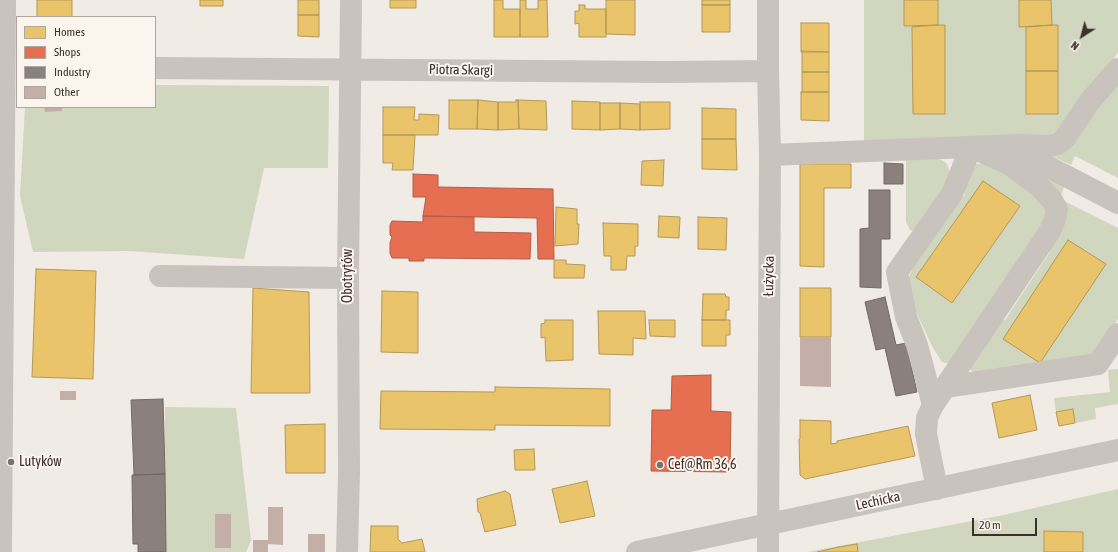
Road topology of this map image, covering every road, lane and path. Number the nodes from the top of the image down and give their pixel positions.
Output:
1 (5, 0) edge
2 (351, 0) edge
3 (768, 0) edge
4 (7, 67) edge
5 (156, 68) edge
6 (350, 69) junction
7 (1118, 69) edge
8 (768, 71) junction
9 (1007, 145) junction
10 (971, 147) junction
11 (770, 155) junction
12 (1118, 203) edge
13 (160, 276) dead end
14 (348, 278) junction
15 (1118, 334) edge
16 (945, 387) junction
17 (933, 405) junction
18 (1118, 450) edge
19 (937, 489) junction
20 (768, 525) junction
21 (2, 552) edge
22 (346, 552) edge
23 (637, 552) edge
24 (768, 552) edge

1 - 4 street
2 - 6 street, Obotrytów
3 - 8 street, Łużycka
4 - 21 street
5 - 6 street, Piotra Skargi
6 - 8 street, Piotra Skargi
6 - 14 street, Obotrytów
7 - 9 street
8 - 11 street, Łużycka
9 - 10 street
9 - 12 street
10 - 11 street
10 - 16 street
10 - 17 street
11 - 20 street, Łużycka
13 - 14 street
14 - 22 street, Obotrytów
15 - 16 street
16 - 17 street
17 - 19 street
18 - 19 street, Lechicka
19 - 20 street, Lechicka
20 - 23 street, Lechicka
20 - 24 street, Łużycka

